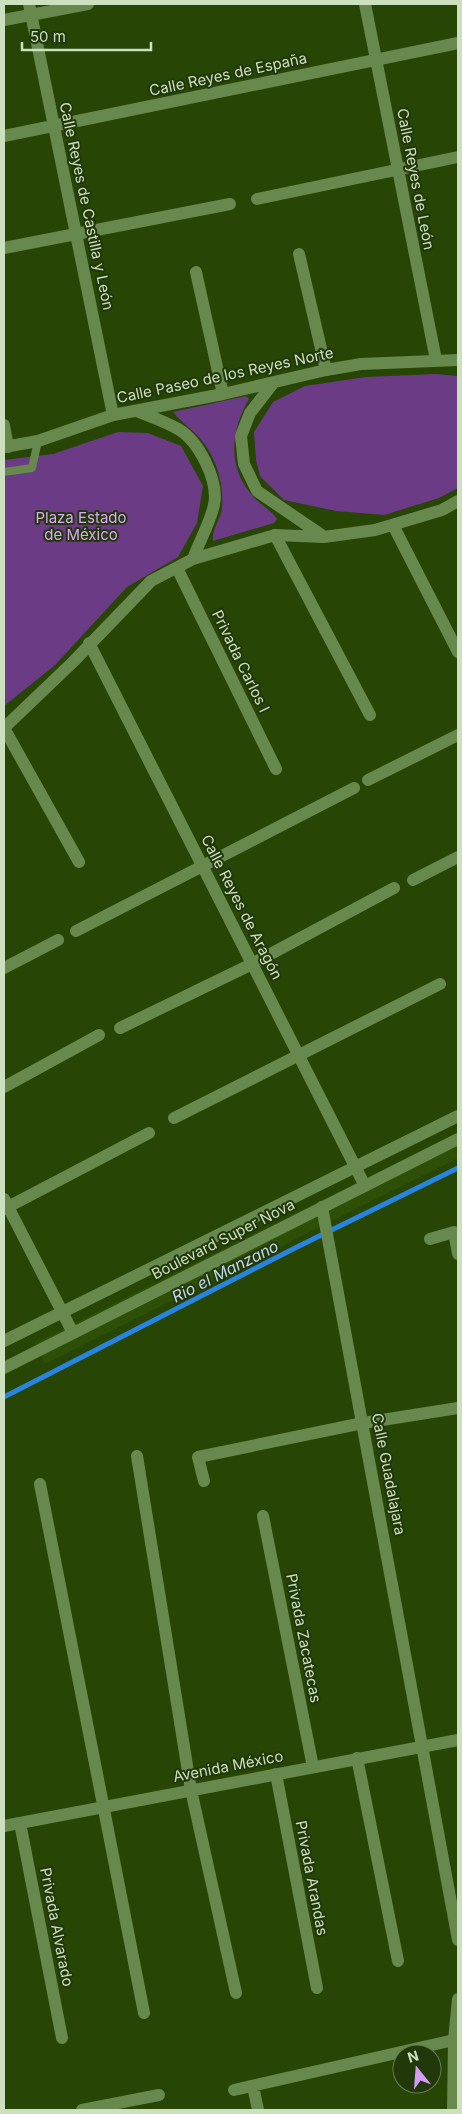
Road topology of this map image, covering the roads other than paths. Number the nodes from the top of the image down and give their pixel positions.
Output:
1 (88, 4) edge
2 (365, 4) edge
3 (30, 9) edge
4 (4, 20) edge
5 (458, 43) edge
6 (376, 60) junction
7 (54, 126) junction
8 (4, 136) edge
9 (458, 157) edge
10 (398, 170) junction
11 (257, 199) dead end
12 (230, 204) dead end
13 (76, 233) junction
14 (4, 248) edge
15 (299, 254) dead end
16 (196, 272) dead end
17 (436, 360) junction
18 (458, 360) edge
19 (326, 370) junction
20 (274, 382) junction
21 (223, 394) junction
22 (139, 412) junction
23 (113, 415) junction
24 (4, 424) edge
25 (38, 441) junction
26 (6, 447) edge
27 (4, 472) edge
28 (458, 501) edge
29 (393, 525) junction
30 (276, 535) junction
31 (324, 536) junction
32 (193, 559) junction
33 (177, 568) junction
34 (89, 644) junction
35 (458, 652) edge
36 (370, 715) dead end
37 (4, 728) edge
38 (458, 735) edge
39 (276, 769) dead end
40 (368, 780) dead end
41 (354, 788) dead end
42 (458, 857) edge
43 (78, 862) dead end
44 (203, 867) junction
45 (413, 880) dead end
46 (394, 888) dead end
47 (76, 931) dead end
48 (58, 940) dead end
49 (252, 964) junction
50 (4, 968) edge
51 (440, 984) dead end
52 (120, 1028) dead end
53 (99, 1035) dead end
54 (300, 1056) junction
55 (4, 1087) edge
56 (458, 1116) edge
57 (174, 1118) dead end
58 (150, 1133) dead end
59 (458, 1140) edge
60 (356, 1167) junction
61 (365, 1186) junction
62 (5, 1205) edge
63 (323, 1212) junction
64 (430, 1239) dead end
65 (458, 1254) edge
66 (62, 1312) junction
67 (73, 1333) junction
68 (4, 1341) edge
69 (4, 1368) edge
70 (458, 1408) edge
71 (363, 1423) junction
72 (137, 1456) dead end
73 (204, 1481) dead end
74 (40, 1484) dead end
75 (263, 1516) dead end
76 (458, 1740) edge
77 (424, 1746) junction
78 (357, 1758) junction
79 (313, 1767) junction
80 (276, 1774) junction
81 (191, 1790) junction
82 (104, 1806) junction
83 (20, 1823) junction
84 (4, 1826) edge
85 (458, 1940) edge
86 (398, 1961) dead end
87 (317, 1988) dead end
88 (236, 1993) dead end
89 (458, 1999) edge
90 (144, 2013) dead end
91 (62, 2038) dead end
92 (454, 2040) junction
93 (253, 2086) junction
94 (234, 2090) dead end
95 (159, 2096) dead end
96 (141, 2104) edge
97 (82, 2110) edge
98 (258, 2110) edge
99 (453, 2110) edge

1 - 3 street
2 - 6 street, Calle Reyes de León
3 - 4 street
3 - 7 street, Calle Reyes de Castilla y León
5 - 6 street, Calle Reyes de España
6 - 7 street, Calle Reyes de España
6 - 10 street, Calle Reyes de León
7 - 8 street, Calle Reyes de España
7 - 13 street, Calle Reyes de Castilla y León
9 - 10 street
10 - 11 street
10 - 17 street, Calle Reyes de León
12 - 13 street
13 - 14 street
13 - 23 street, Calle Reyes de Castilla y León
15 - 19 street
16 - 21 street
17 - 18 street, Calle Paseo de los Reyes Norte
17 - 19 street, Calle Paseo de los Reyes Norte
19 - 20 street, Calle Paseo de los Reyes Norte
20 - 21 street, Calle Paseo de los Reyes Norte
20 - 31 street
21 - 22 street, Calle Paseo de los Reyes Norte
22 - 23 street, Calle Paseo de los Reyes Norte
22 - 32 street
23 - 25 street, Calle Paseo de los Reyes Norte
24 - 26 street
25 - 26 street, Calle Paseo de los Reyes Norte
25 - 27 lane
28 - 29 street
29 - 31 street
29 - 35 street
30 - 31 street
30 - 32 street
30 - 36 street
32 - 33 street
33 - 34 street
33 - 39 street, Privada Carlos I
34 - 37 street
34 - 44 street, Calle Reyes de Aragón
37 - 43 street
38 - 40 street
41 - 44 street
42 - 45 street
44 - 47 street
44 - 49 street, Calle Reyes de Aragón
46 - 49 street
48 - 50 street
49 - 52 street
49 - 54 street, Calle Reyes de Aragón
51 - 54 street
53 - 55 street
54 - 57 street
54 - 60 street, Calle Reyes de Aragón
56 - 60 street, Boulevard Super Nova
58 - 62 street
59 - 61 street, Boulevard Super Nova
60 - 61 street, Calle Reyes de Aragón
60 - 66 street, Boulevard Super Nova
61 - 63 street, Boulevard Super Nova
62 - 66 street
63 - 67 street, Boulevard Super Nova
63 - 71 street, Calle Guadalajara
64 - 65 street
66 - 67 street
66 - 68 street, Boulevard Super Nova
67 - 69 street, Boulevard Super Nova
70 - 71 street
71 - 73 street
71 - 77 street, Calle Guadalajara
72 - 81 street
74 - 82 street
75 - 79 street, Privada Zacatecas
76 - 77 street, Avenida México
77 - 78 street, Avenida México
77 - 85 street, Calle Guadalajara
78 - 79 street, Avenida México
78 - 86 street
79 - 80 street, Avenida México
80 - 81 street, Avenida México
80 - 87 street, Privada Arandas
81 - 82 street, Avenida México
81 - 88 street
82 - 83 street, Avenida México
82 - 90 street
83 - 84 street, Avenida México
83 - 91 street, Privada Alvarado
89 - 92 street
92 - 93 street
92 - 99 street
93 - 94 street
93 - 98 street
95 - 96 street
96 - 97 street

